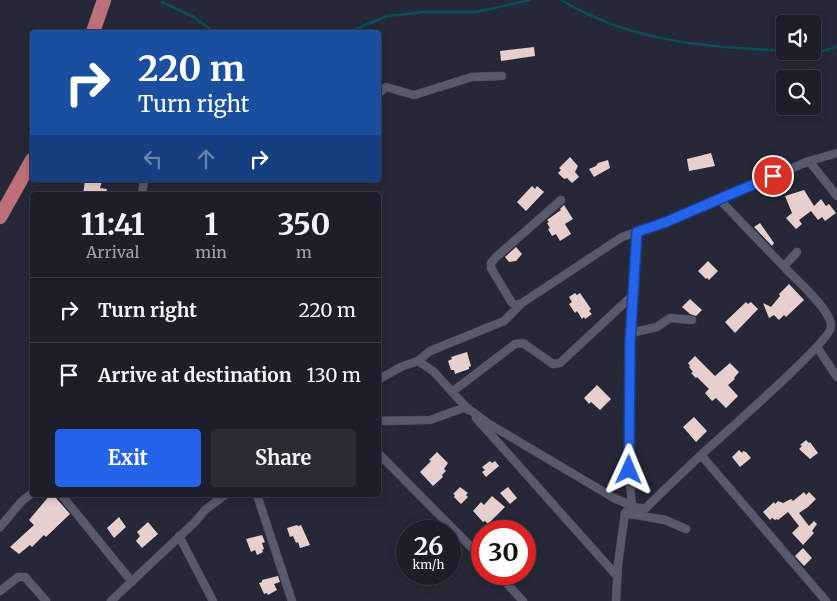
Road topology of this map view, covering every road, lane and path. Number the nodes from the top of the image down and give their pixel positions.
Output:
1 (104, 0) edge
2 (94, 30) edge
3 (502, 76) dead end
4 (381, 92) edge
5 (837, 153) edge
6 (808, 161) junction
7 (30, 164) edge
8 (837, 196) edge
9 (719, 199) junction
10 (562, 200) dead end
11 (0, 217) edge
12 (637, 232) junction
13 (797, 252) dead end
14 (785, 268) junction
15 (633, 296) junction
16 (522, 303) junction
17 (692, 320) dead end
18 (631, 333) junction
19 (817, 348) junction
20 (418, 361) junction
21 (837, 377) edge
22 (381, 378) edge
23 (452, 392) junction
24 (466, 407) junction
25 (381, 421) edge
26 (701, 455) junction
27 (381, 456) edge
28 (30, 495) edge
29 (63, 497) edge
30 (222, 497) edge
31 (257, 497) edge
32 (632, 506) junction
33 (625, 513) junction
34 (0, 527) edge
35 (686, 529) dead end
36 (178, 536) junction
37 (471, 547) edge
38 (617, 576) junction
39 (132, 582) junction
40 (508, 585) edge
41 (0, 591) edge
42 (46, 601) edge
43 (111, 601) edge
44 (213, 601) edge
45 (292, 601) edge
46 (523, 601) edge
47 (616, 601) edge
48 (826, 601) edge

1 - 2 highway
3 - 4 street
5 - 6 street
6 - 8 street
6 - 9 street
7 - 11 highway
9 - 12 street
9 - 14 street
10 - 16 street
12 - 15 street
12 - 16 street
13 - 14 street
14 - 19 street
15 - 18 street
15 - 23 street
16 - 20 street
17 - 18 street
18 - 32 street
19 - 21 street
19 - 26 street
20 - 22 street
20 - 23 street
23 - 24 street
24 - 25 street
24 - 32 street
24 - 38 street
26 - 32 street
26 - 48 street
27 - 37 street
28 - 34 street
29 - 39 street
30 - 36 street
31 - 45 street
32 - 33 street
33 - 35 street
33 - 38 street
36 - 39 street
36 - 44 street
38 - 47 street
39 - 43 street
40 - 46 street
41 - 42 street

